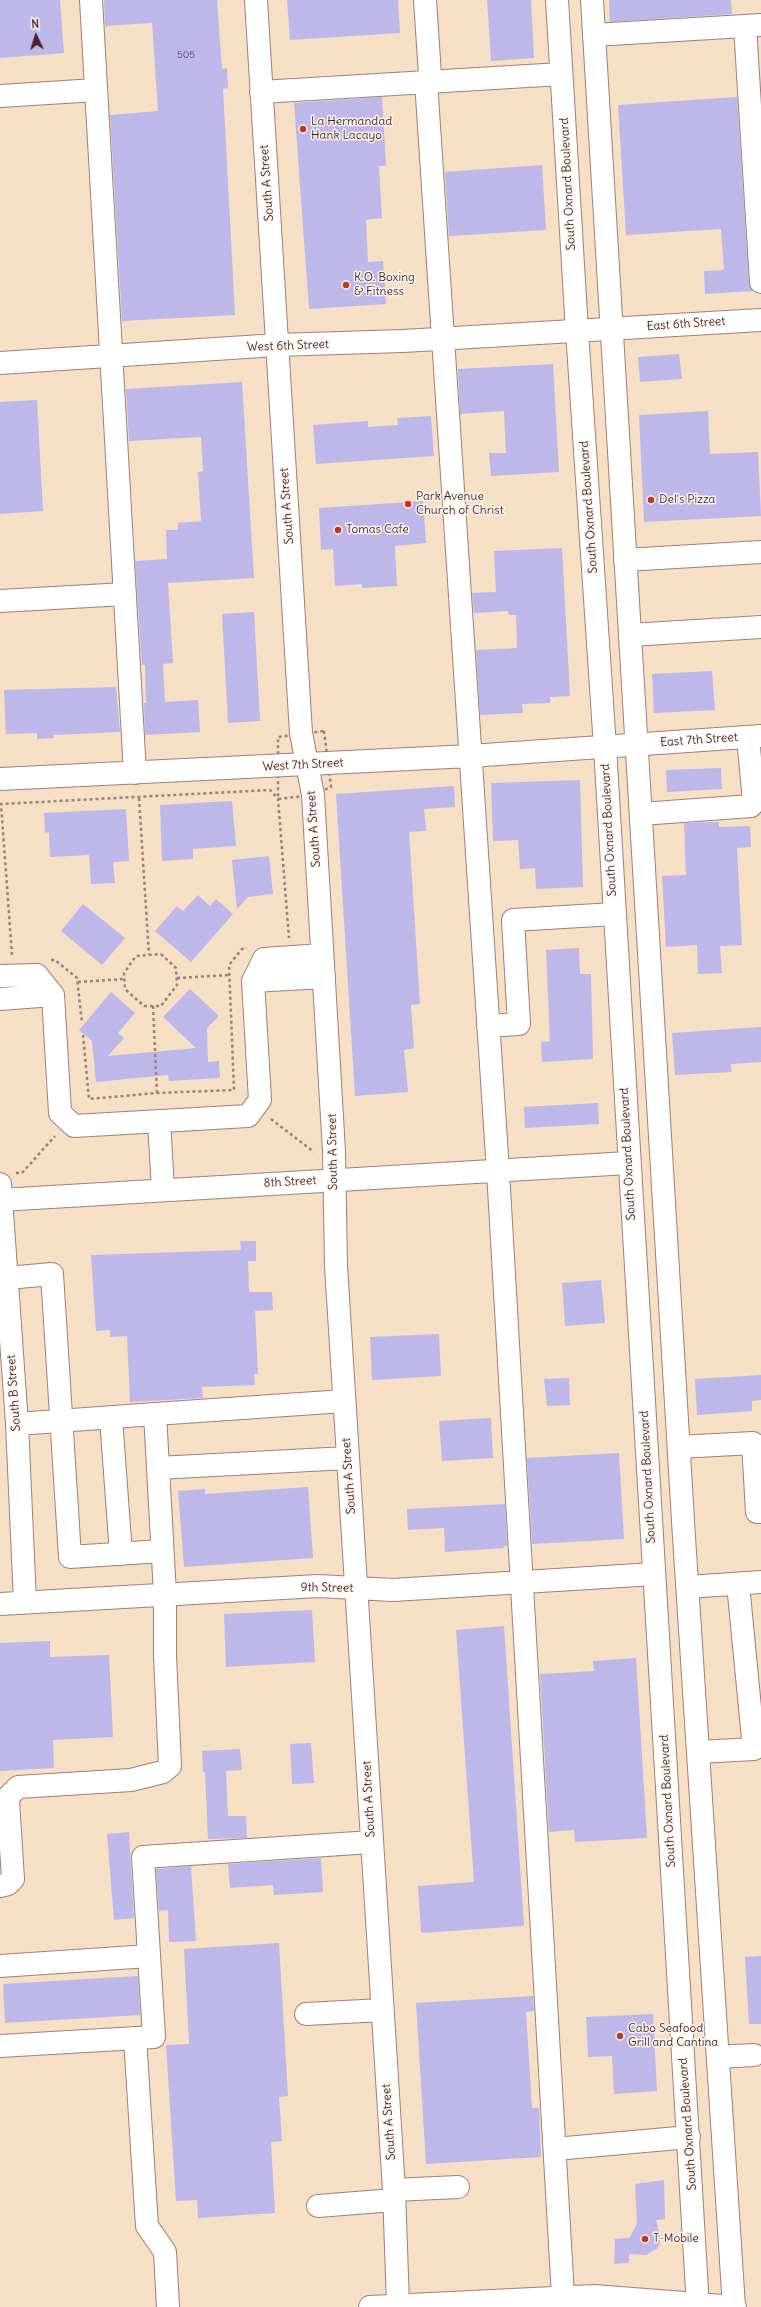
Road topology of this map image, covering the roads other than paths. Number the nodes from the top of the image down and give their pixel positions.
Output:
1 (91, 0) edge
2 (256, 0) edge
3 (425, 0) edge
4 (557, 0) edge
5 (592, 0) edge
6 (753, 26) edge
7 (594, 35) junction
8 (561, 74) junction
9 (426, 81) junction
10 (96, 90) junction
11 (261, 92) junction
12 (0, 96) edge
13 (761, 282) edge
14 (761, 320) edge
15 (612, 329) junction
16 (577, 332) junction
17 (443, 339) junction
18 (277, 345) junction
19 (111, 356) junction
20 (0, 363) edge
21 (761, 552) edge
22 (625, 560) junction
23 (125, 594) junction
24 (0, 601) edge
25 (761, 627) edge
26 (630, 635) junction
27 (755, 736) edge
28 (636, 745) junction
29 (605, 747) junction
30 (470, 756) junction
31 (308, 765) junction
32 (135, 772) junction
33 (0, 779) edge
34 (641, 814) junction
35 (614, 914) junction
36 (322, 954) junction
37 (6, 969) edge
38 (324, 977) junction
39 (253, 981) junction
40 (53, 994) junction
41 (0, 999) edge
42 (488, 1026) junction
43 (158, 1121) junction
44 (628, 1163) junction
45 (498, 1170) junction
46 (333, 1180) junction
47 (4, 1189) edge
48 (163, 1190) junction
49 (6, 1278) junction
50 (344, 1401) junction
51 (11, 1410) edge
52 (155, 1414) junction
53 (111, 1418) junction
54 (61, 1421) junction
55 (679, 1447) junction
56 (347, 1458) junction
57 (158, 1468) junction
58 (761, 1512) edge
59 (162, 1551) junction
60 (121, 1554) junction
61 (654, 1574) junction
62 (520, 1582) junction
63 (761, 1582) edge
64 (738, 1584) junction
65 (688, 1587) junction
66 (356, 1588) junction
67 (165, 1594) junction
68 (24, 1602) junction
69 (0, 1604) edge
70 (699, 1752) junction
71 (5, 1834) edge
72 (372, 1842) junction
73 (0, 1886) edge
74 (150, 1956) junction
75 (0, 1966) edge
76 (382, 2010) junction
77 (306, 2014) dead end
78 (135, 2038) junction
79 (0, 2046) edge
80 (754, 2055) dead end
81 (718, 2056) junction
82 (689, 2137) junction
83 (555, 2149) junction
84 (458, 2187) dead end
85 (394, 2195) junction
86 (318, 2206) dead end
87 (563, 2296) junction
88 (398, 2305) junction
89 (698, 2306) edge
90 (168, 2307) edge
91 (370, 2307) edge
92 (735, 2307) edge

1 - 10 street
2 - 11 street, South A Street
3 - 9 street
4 - 8 street, South Oxnard Boulevard
5 - 7 street
6 - 7 street
6 - 13 street
7 - 15 street
8 - 9 street
8 - 16 street, South Oxnard Boulevard
9 - 11 street
9 - 17 street
10 - 12 street
10 - 19 street
11 - 18 street, South A Street
14 - 15 street, East 6th Street
15 - 16 street, East 6th Street
15 - 22 street
16 - 17 street, West 6th Street
16 - 29 street, South Oxnard Boulevard
17 - 18 street, West 6th Street
17 - 30 street
18 - 19 street, West 6th Street
18 - 31 street, South A Street
19 - 20 street, West 6th Street
19 - 23 street
21 - 22 street
22 - 26 street
23 - 24 street
23 - 32 street
25 - 26 street
26 - 28 street
27 - 28 street, East 7th Street
27 - 34 street
28 - 29 street, East 7th Street
28 - 34 street
29 - 30 street, West 7th Street
29 - 35 street, South Oxnard Boulevard
30 - 31 street, West 7th Street
30 - 42 street
31 - 32 street, West 7th Street
31 - 36 street, South A Street
32 - 33 street, West 7th Street
34 - 55 street
35 - 42 street
35 - 44 street, South Oxnard Boulevard
36 - 38 street, South A Street
36 - 39 street
37 - 40 street
38 - 39 street
38 - 46 street, South A Street
39 - 43 street
40 - 41 street
40 - 43 street
42 - 45 street
43 - 48 street
44 - 45 street, 8th Street
44 - 61 street, South Oxnard Boulevard
45 - 46 street, 8th Street
45 - 62 street
46 - 48 street, 8th Street
46 - 50 street, South A Street
47 - 48 street, 8th Street
47 - 49 street, South B Street
49 - 51 street, South B Street
49 - 54 street
50 - 52 street
50 - 56 street, South A Street
51 - 54 street
51 - 68 street, South B Street
52 - 53 street
52 - 57 street
53 - 54 street
53 - 60 street
54 - 60 street
55 - 58 street
55 - 65 street
56 - 57 street
56 - 66 street, South A Street
57 - 59 street
59 - 60 street
59 - 67 street
61 - 62 street, 9th Street
61 - 65 street
61 - 82 street, South Oxnard Boulevard
62 - 66 street, 9th Street
62 - 83 street
63 - 64 street
64 - 65 street
64 - 70 street
65 - 70 street
66 - 67 street, 9th Street
66 - 72 street, South A Street
67 - 68 street, 9th Street
67 - 71 street
68 - 69 street, 9th Street
70 - 81 street
71 - 73 street
72 - 74 street
72 - 76 street, South A Street
74 - 75 street
74 - 78 street
76 - 77 street
76 - 85 street, South A Street
78 - 79 street
78 - 90 street
80 - 81 street
81 - 92 street
82 - 83 street
82 - 89 street, South Oxnard Boulevard
83 - 87 street
84 - 85 street
85 - 86 street
85 - 88 street, South A Street
87 - 88 street
87 - 89 street
88 - 91 street
89 - 92 street

